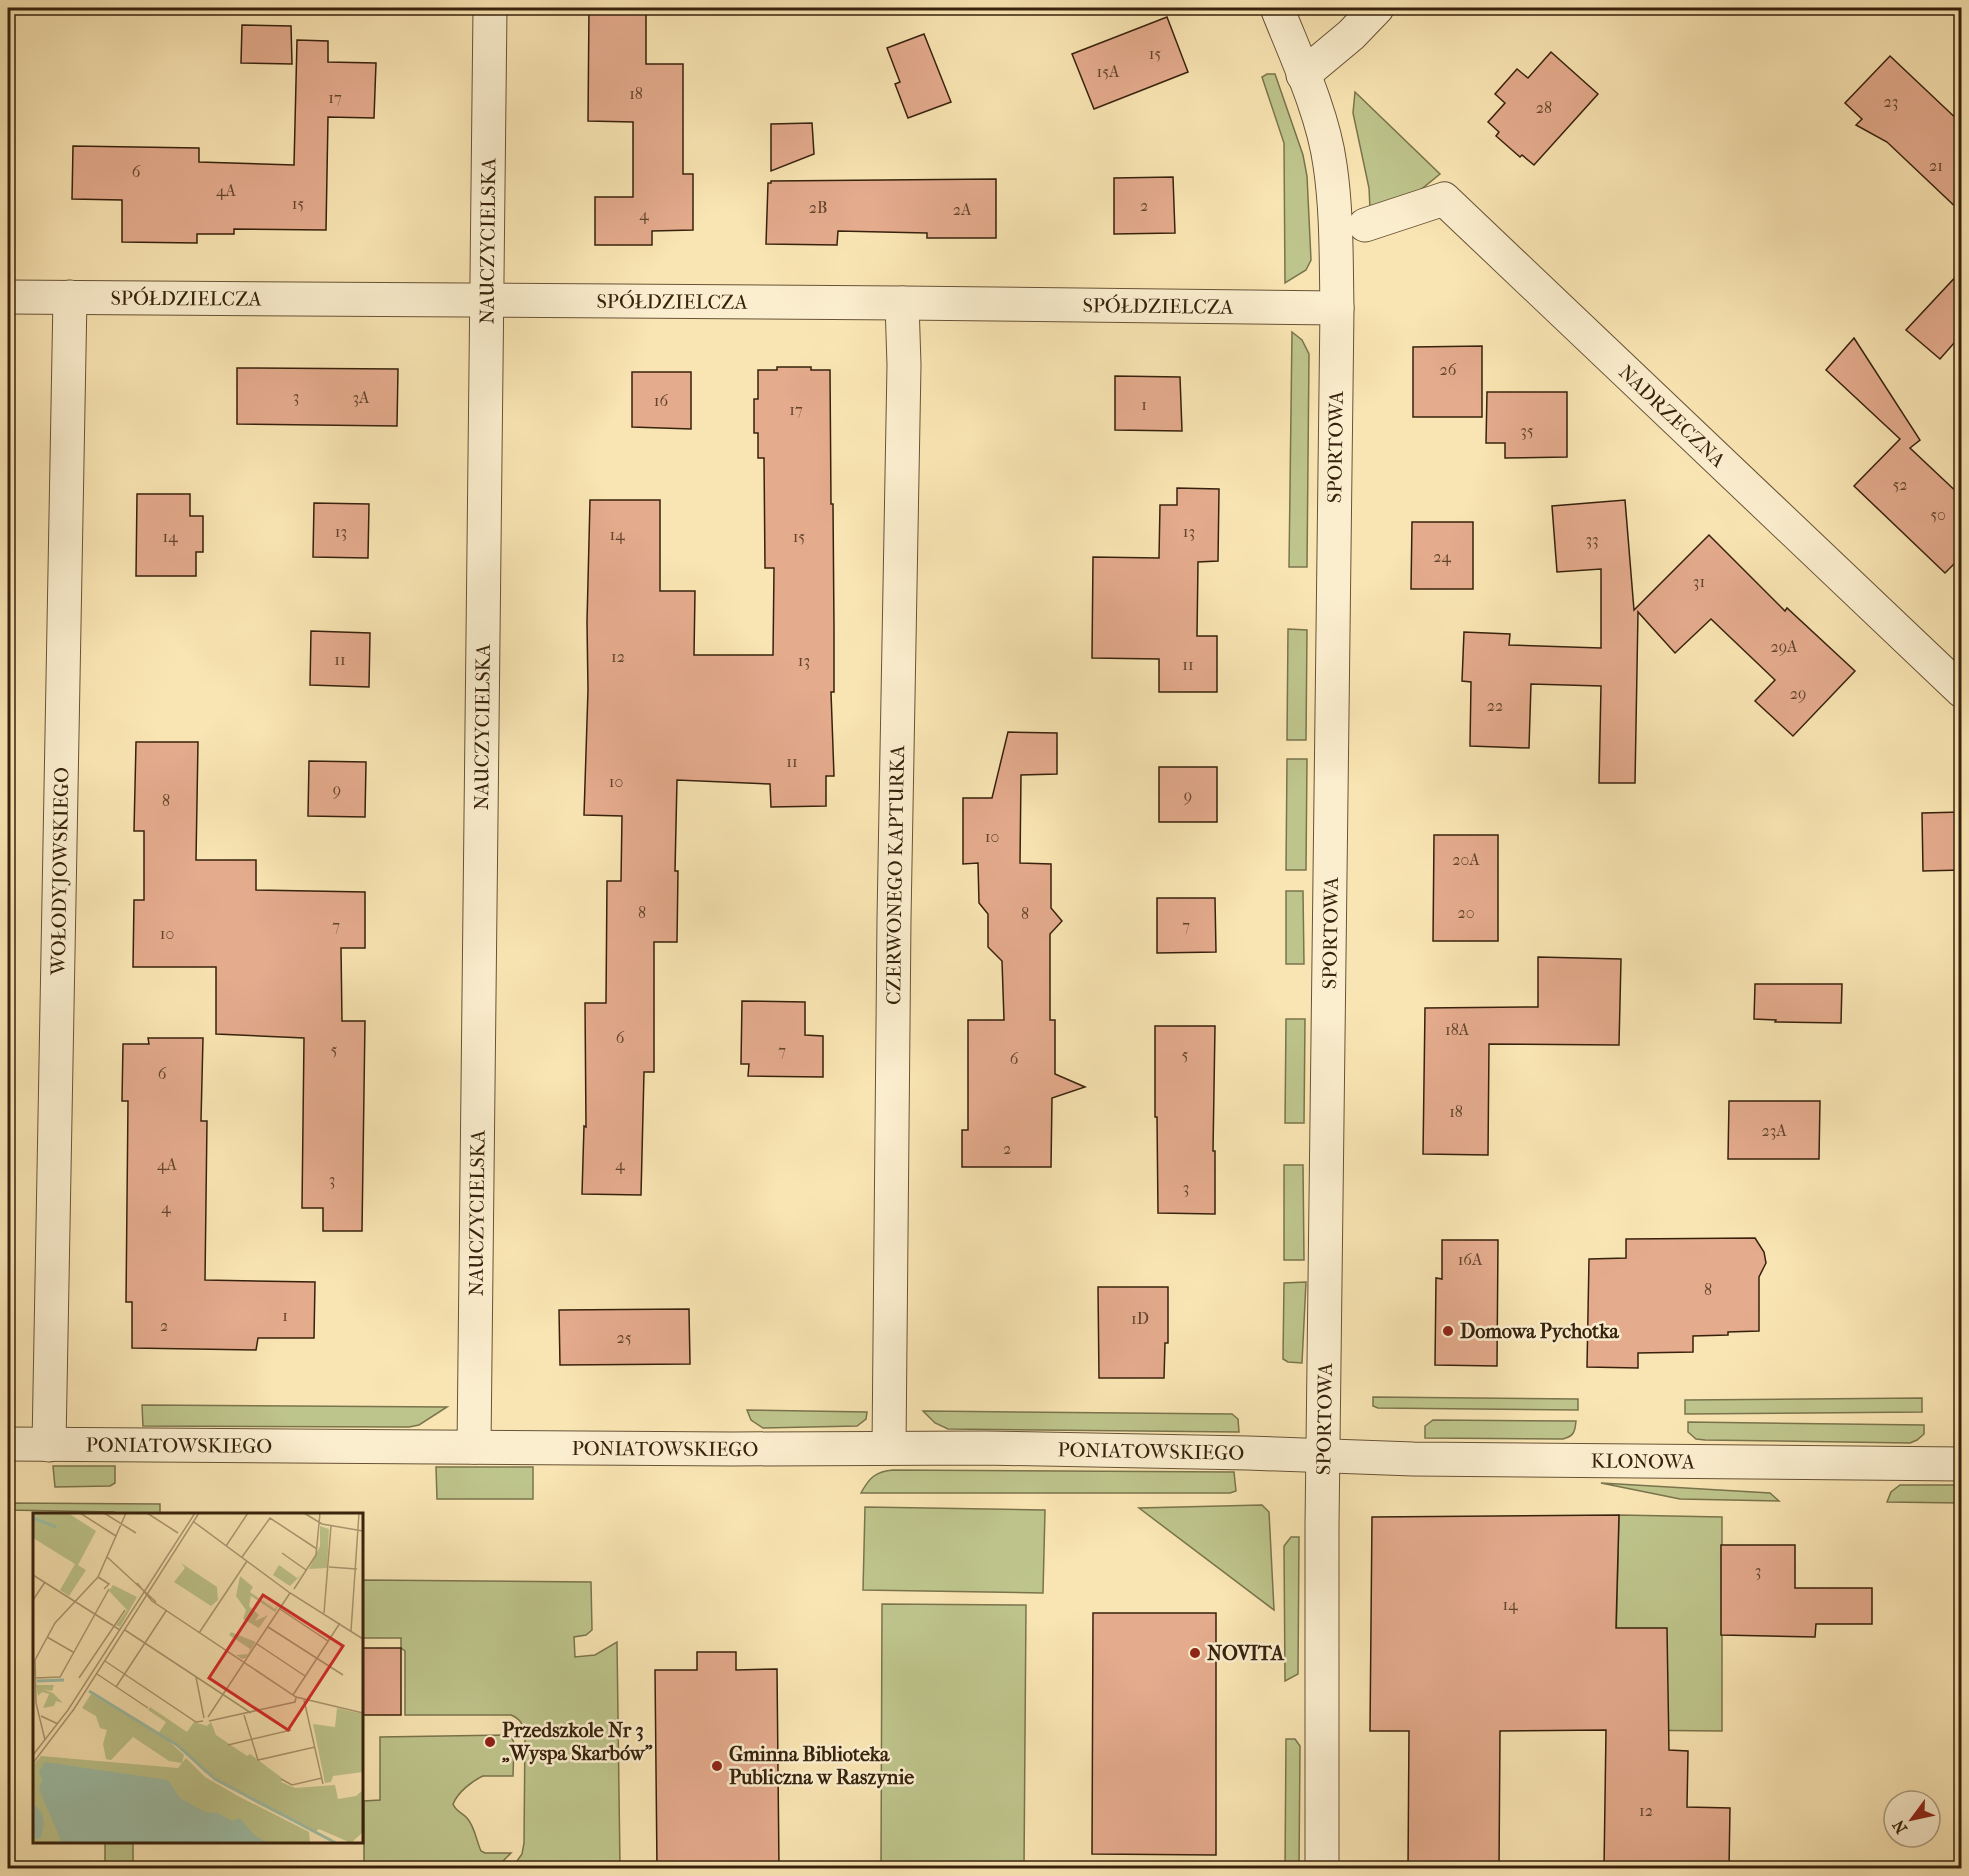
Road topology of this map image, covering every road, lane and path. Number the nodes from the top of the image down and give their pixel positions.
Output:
1 (490, 8) edge
2 (1277, 8) edge
3 (1377, 8) edge
4 (1303, 75) junction
5 (1365, 225) dead end
6 (8, 297) edge
7 (70, 297) junction
8 (488, 300) junction
9 (902, 303) junction
10 (1337, 308) junction
11 (1962, 691) edge
12 (8, 1444) edge
13 (50, 1445) junction
14 (474, 1447) junction
15 (889, 1448) junction
16 (1323, 1457) junction
17 (1962, 1464) edge
18 (1322, 1869) edge

1 - 8 street, NAUCZYCIELSKA
2 - 4 street, SPORTOWA
3 - 4 street
4 - 10 street, SPORTOWA
5 - 11 street, NADRZECZNA
6 - 7 street, SPÓŁDZIELCZA
7 - 8 street, SPÓŁDZIELCZA
7 - 13 street, WOŁODYJOWSKIEGO
8 - 9 street, SPÓŁDZIELCZA
8 - 14 street, NAUCZYCIELSKA
9 - 10 street, SPÓŁDZIELCZA
9 - 15 street, CZERWONEGO KAPTURKA
10 - 16 street, SPORTOWA
12 - 13 street, PONIATOWSKIEGO
13 - 14 street, PONIATOWSKIEGO
14 - 15 street, PONIATOWSKIEGO
15 - 16 street, PONIATOWSKIEGO
16 - 17 street, KLONOWA
16 - 18 street, SPORTOWA

